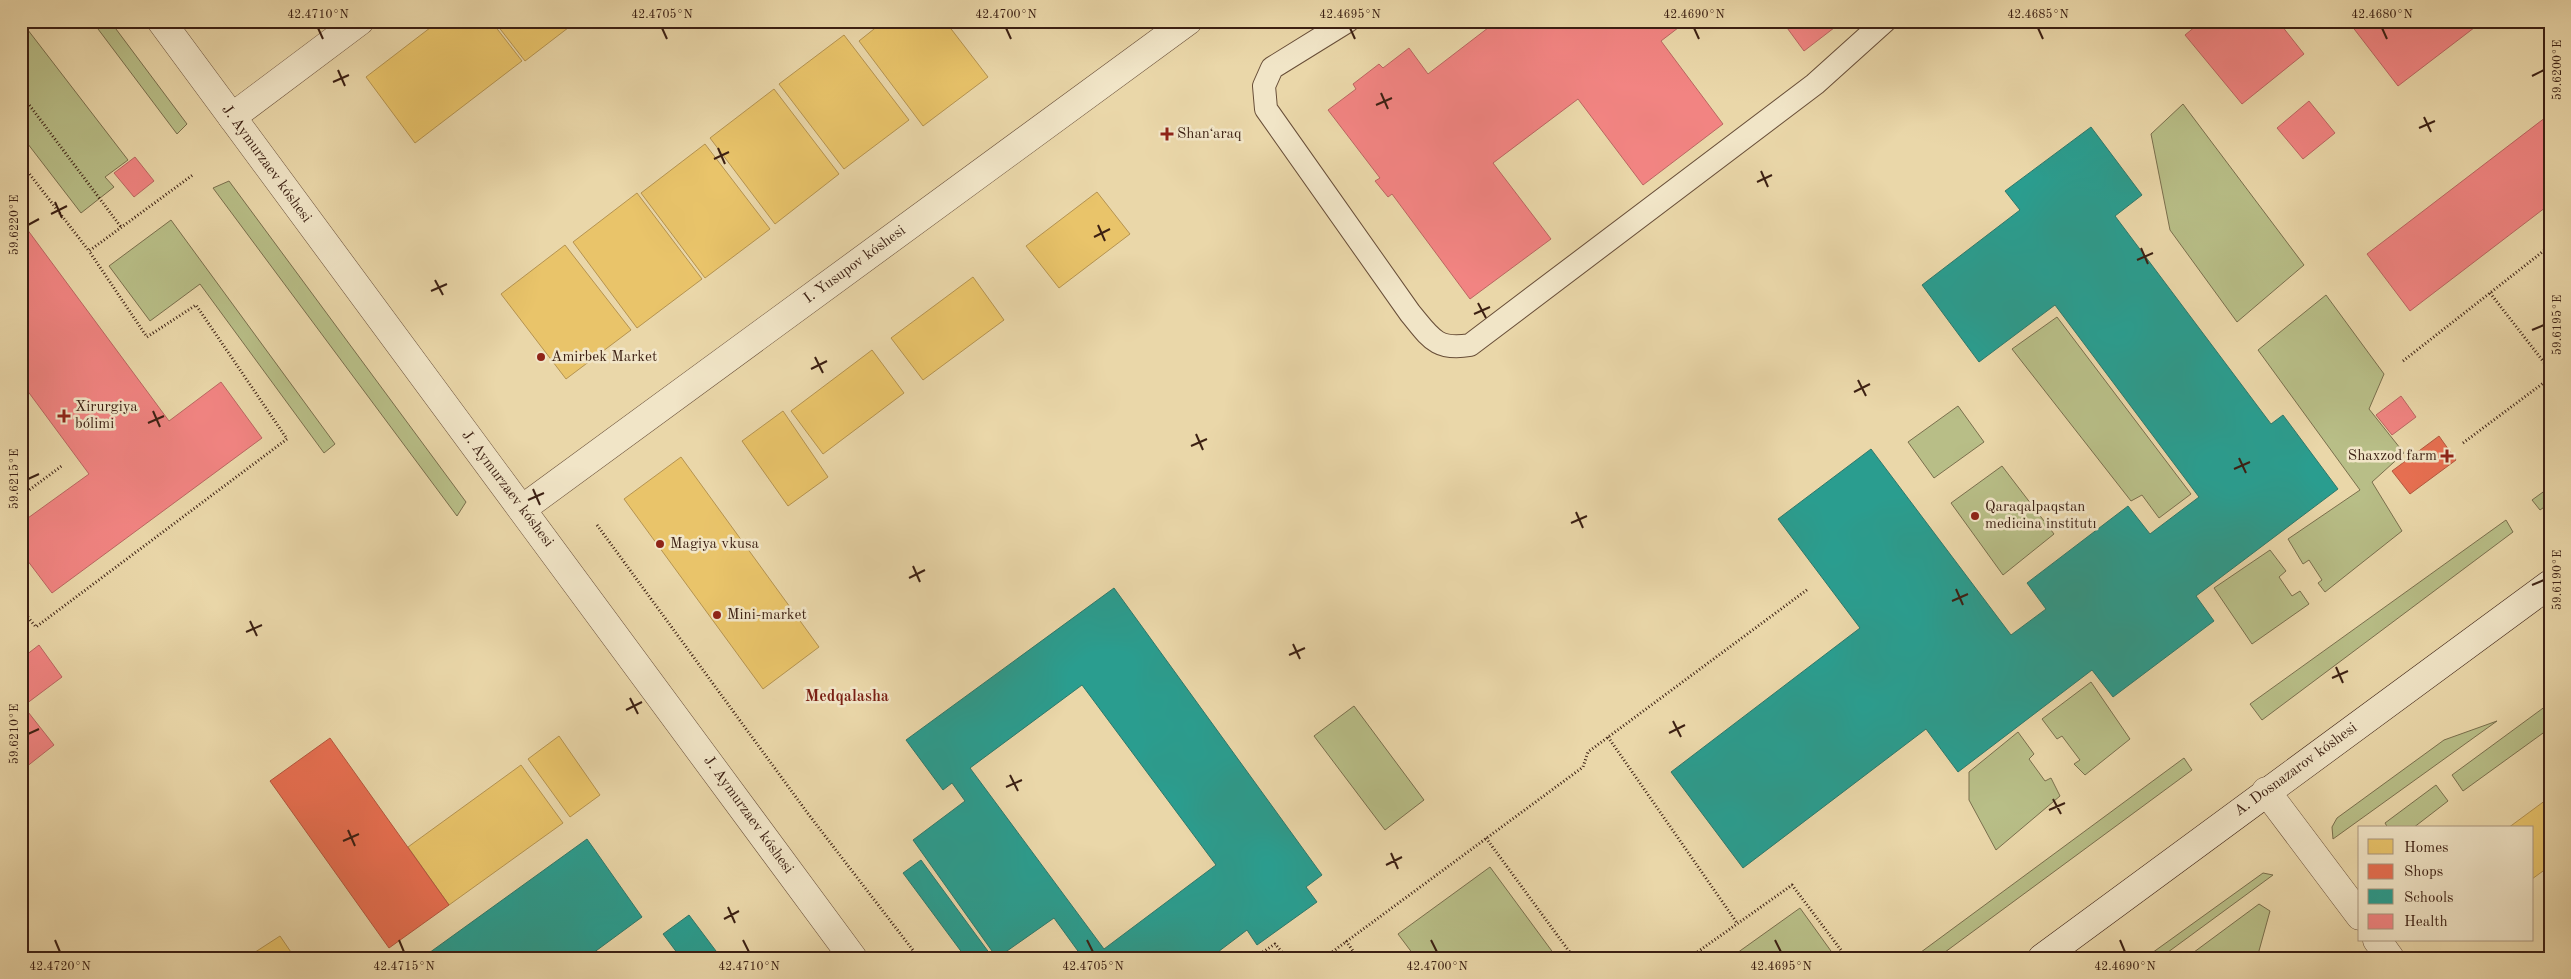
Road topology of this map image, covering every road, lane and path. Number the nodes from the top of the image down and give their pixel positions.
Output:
1 (161, 21) edge
2 (360, 21) edge
3 (1188, 21) edge
4 (1348, 21) edge
5 (1885, 21) edge
6 (21, 94) edge
7 (232, 117) junction
8 (21, 163) edge
9 (194, 174) dead end
10 (121, 227) junction
11 (2550, 246) edge
12 (89, 251) junction
13 (2490, 293) junction
14 (2402, 361) dead end
15 (2550, 370) edge
16 (2550, 378) edge
17 (2463, 443) dead end
18 (63, 465) dead end
19 (21, 478) edge
20 (29, 490) junction
21 (21, 496) edge
22 (522, 509) junction
23 (596, 525) dead end
24 (2550, 584) edge
25 (1808, 589) dead end
26 (21, 609) edge
27 (1608, 737) junction
28 (2266, 792) junction
29 (1486, 838) junction
30 (2358, 913) edge
31 (1737, 924) junction
32 (1346, 942) junction
33 (2378, 942) edge
34 (853, 958) edge
35 (919, 958) edge
36 (1254, 958) edge
37 (1287, 958) edge
38 (1324, 958) edge
39 (1358, 958) edge
40 (1574, 958) edge
41 (1689, 958) edge
42 (1846, 958) edge
43 (2042, 958) edge
44 (2390, 958) edge

1 - 7 street, J. Aymurzaev kóshesi
2 - 7 street
3 - 22 street, I. Yusupov kóshesi
4 - 5 lane
6 - 10 path
7 - 22 street, J. Aymurzaev kóshesi
8 - 12 path
9 - 10 path
10 - 12 path
11 - 13 path
12 - 26 path
13 - 14 path
13 - 15 path
16 - 17 path
18 - 20 path
19 - 20 path
20 - 21 path
22 - 34 street, J. Aymurzaev kóshesi
23 - 35 path
24 - 28 street, A. Dosnazarov kóshesi
25 - 27 path
27 - 29 path
27 - 31 path
28 - 30 street
28 - 43 street, A. Dosnazarov kóshesi
29 - 32 path
29 - 40 path
31 - 41 path
31 - 42 path
32 - 38 path
32 - 39 path
33 - 44 street
36 - 37 path

